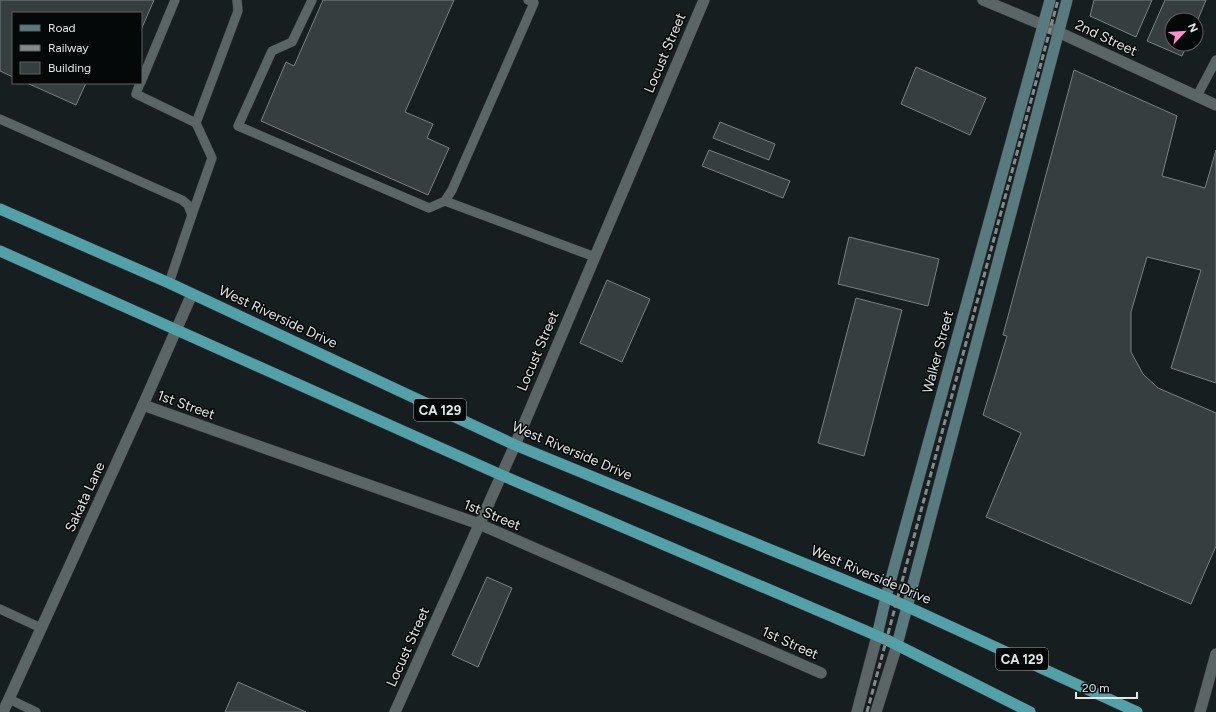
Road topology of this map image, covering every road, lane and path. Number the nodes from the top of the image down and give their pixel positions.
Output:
1 (175, 0) edge
2 (237, 0) edge
3 (312, 0) edge
4 (528, 0) edge
5 (704, 0) edge
6 (982, 0) edge
7 (1050, 0) edge
8 (1067, 0) edge
9 (1043, 25) junction
10 (1058, 32) junction
11 (1216, 60) edge
12 (142, 80) edge
13 (140, 84) edge
14 (1197, 96) junction
15 (1216, 105) edge
16 (0, 119) edge
17 (196, 123) junction
18 (445, 201) junction
19 (0, 209) edge
20 (192, 215) junction
21 (0, 251) edge
22 (595, 257) junction
23 (169, 283) junction
24 (192, 294) junction
25 (177, 330) junction
26 (143, 405) junction
27 (515, 445) junction
28 (501, 475) junction
29 (479, 524) junction
30 (886, 597) junction
31 (907, 606) junction
32 (0, 609) edge
33 (41, 628) junction
34 (877, 636) junction
35 (897, 645) junction
36 (1216, 654) edge
37 (821, 673) dead end
38 (9, 699) junction
39 (3, 712) edge
40 (36, 712) edge
41 (395, 712) edge
42 (857, 712) edge
43 (876, 712) edge
44 (1030, 712) edge
45 (1137, 712) edge
46 (1200, 712) edge

1 - 12 lane
2 - 17 lane
3 - 18 lane
4 - 18 lane
5 - 22 street, Locust Street
6 - 9 street, 2nd Street
7 - 9 main road, Walker Street
8 - 10 main road
9 - 10 street, 2nd Street
9 - 30 main road, Walker Street
10 - 14 street, 2nd Street
10 - 31 main road
11 - 14 lane
13 - 17 lane
14 - 15 street, 2nd Street
16 - 20 lane
17 - 20 lane
18 - 22 lane
19 - 23 highway, West Riverside Drive / CA 129
20 - 23 lane
21 - 25 highway, CA 129
22 - 27 street, Locust Street
23 - 24 highway, West Riverside Drive / CA 129
24 - 25 street, Sakata Lane
24 - 27 highway, West Riverside Drive / CA 129
25 - 26 street, Sakata Lane
25 - 28 highway, CA 129
26 - 29 street, 1st Street
26 - 33 street, Sakata Lane
27 - 28 street, Locust Street
27 - 30 highway, West Riverside Drive / CA 129
28 - 29 street, Locust Street
28 - 34 highway, CA 129
29 - 37 street, 1st Street
29 - 41 street, Locust Street
30 - 31 highway, West Riverside Drive / CA 129
30 - 34 main road, Walker Street
31 - 35 main road
31 - 45 highway, West Riverside Drive / CA 129
32 - 33 lane
33 - 38 street, Sakata Lane
34 - 35 highway, CA 129
34 - 42 street, Walker Street
35 - 43 street
35 - 44 highway, CA 129
36 - 46 street
38 - 39 street, Sakata Lane
38 - 40 lane

